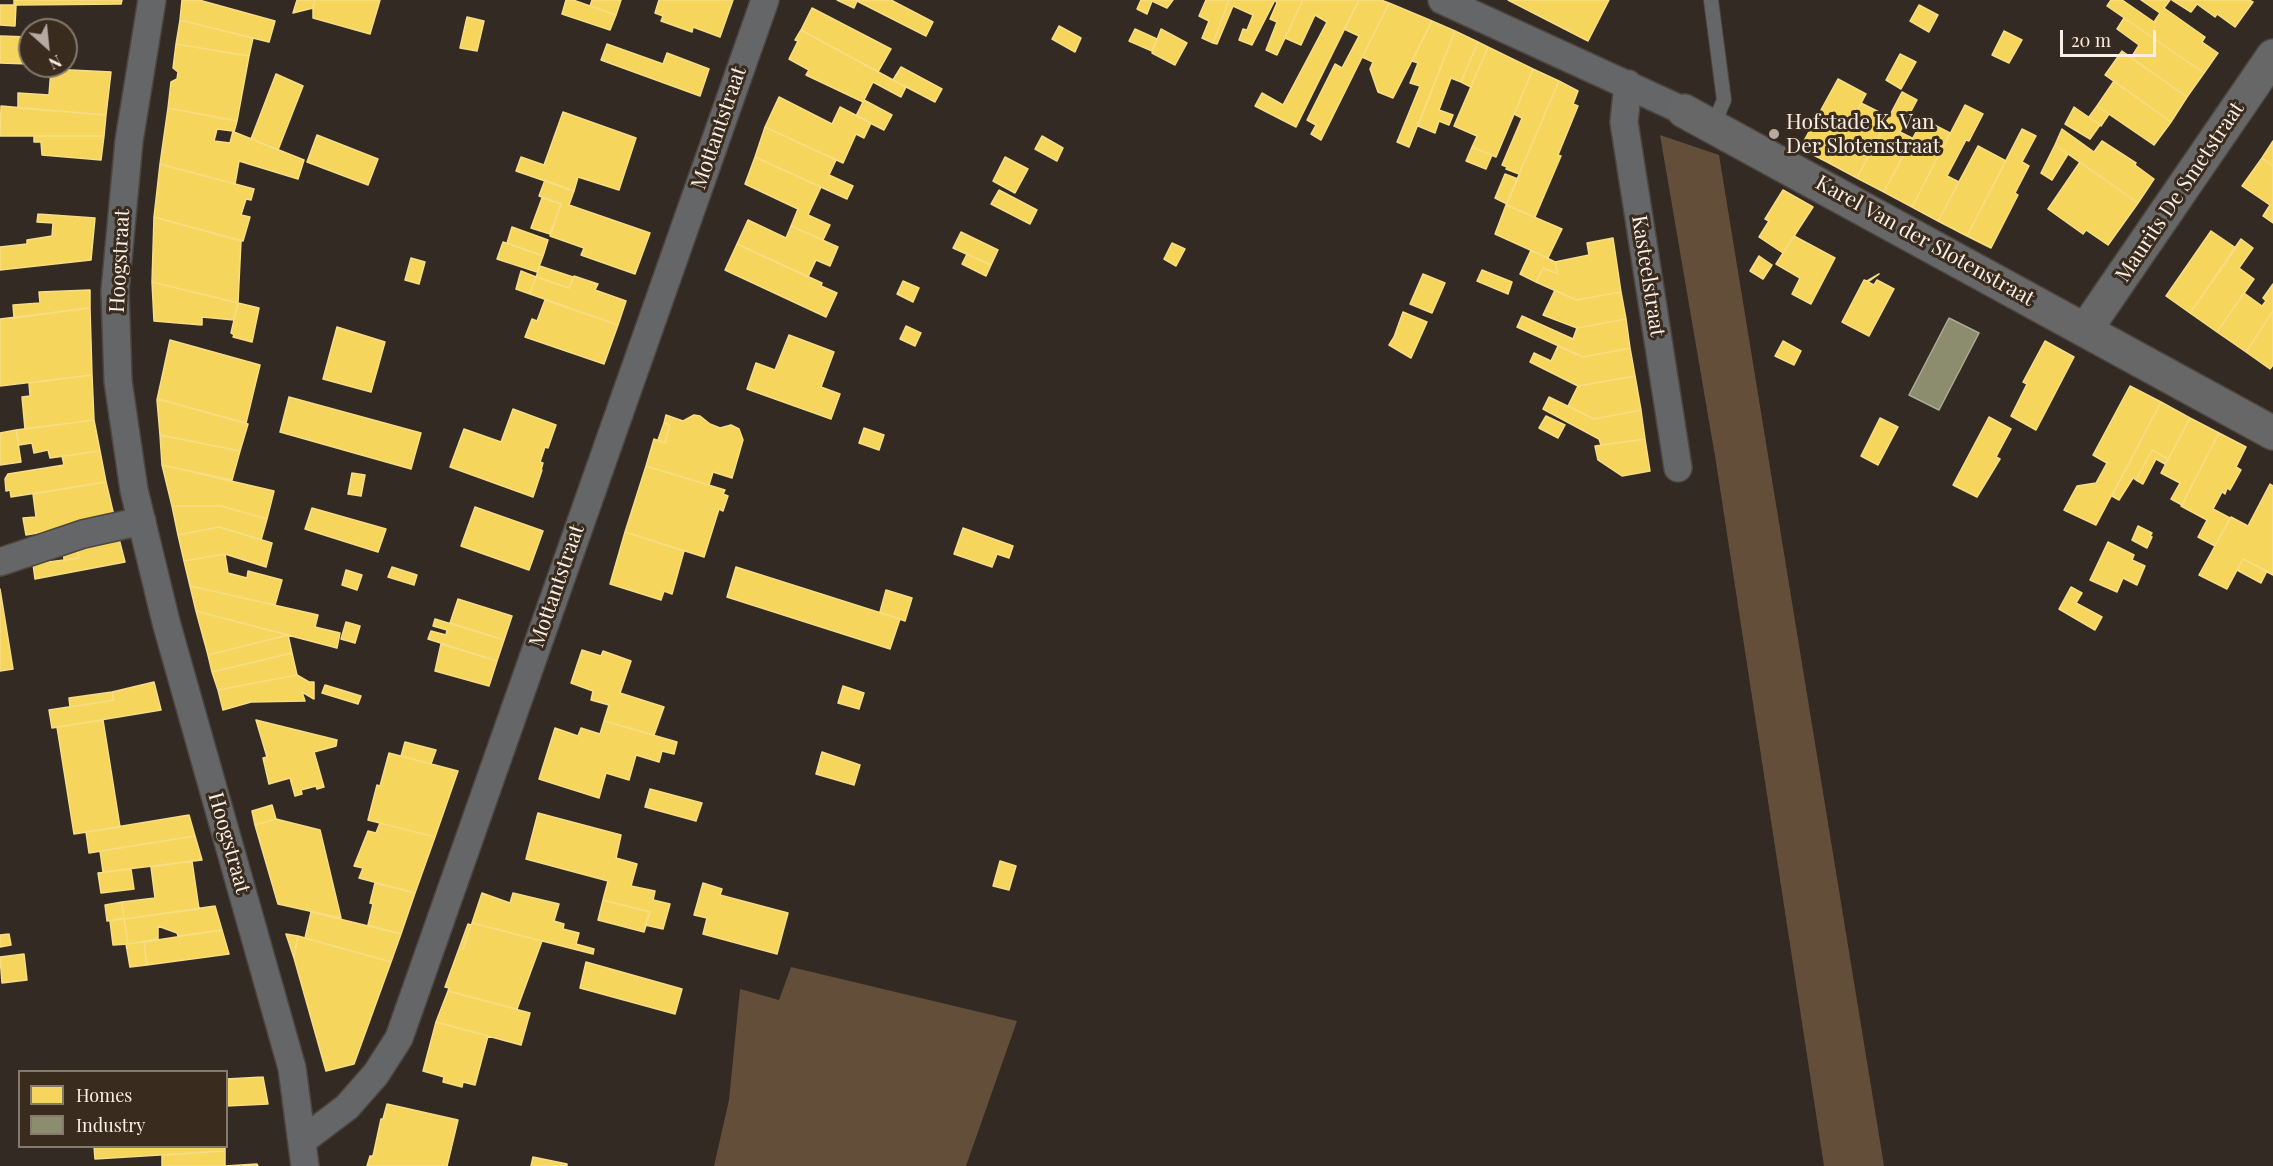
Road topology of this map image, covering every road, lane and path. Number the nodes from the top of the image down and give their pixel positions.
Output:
1 (152, 0) edge
2 (765, 0) edge
3 (1442, 0) edge
4 (1711, 0) edge
5 (2273, 56) edge
6 (1628, 84) junction
7 (1684, 111) joint
8 (1713, 126) junction
9 (2086, 329) junction
10 (2273, 433) edge
11 (1678, 468) dead end
12 (142, 521) junction
13 (0, 562) edge
14 (304, 1154) edge

1 - 12 street, Hoogstraat
2 - 14 street, Mottantstraat
3 - 6 street, Karel Van der Slotenstraat
4 - 8 lane
5 - 9 street, Maurits De Smetstraat
6 - 7 street, Karel Van der Slotenstraat
6 - 11 street, Kasteelstraat
7 - 8 street, Karel Van der Slotenstraat
8 - 9 street, Karel Van der Slotenstraat
9 - 10 street, Karel Van der Slotenstraat
12 - 13 street
12 - 14 street, Hoogstraat

